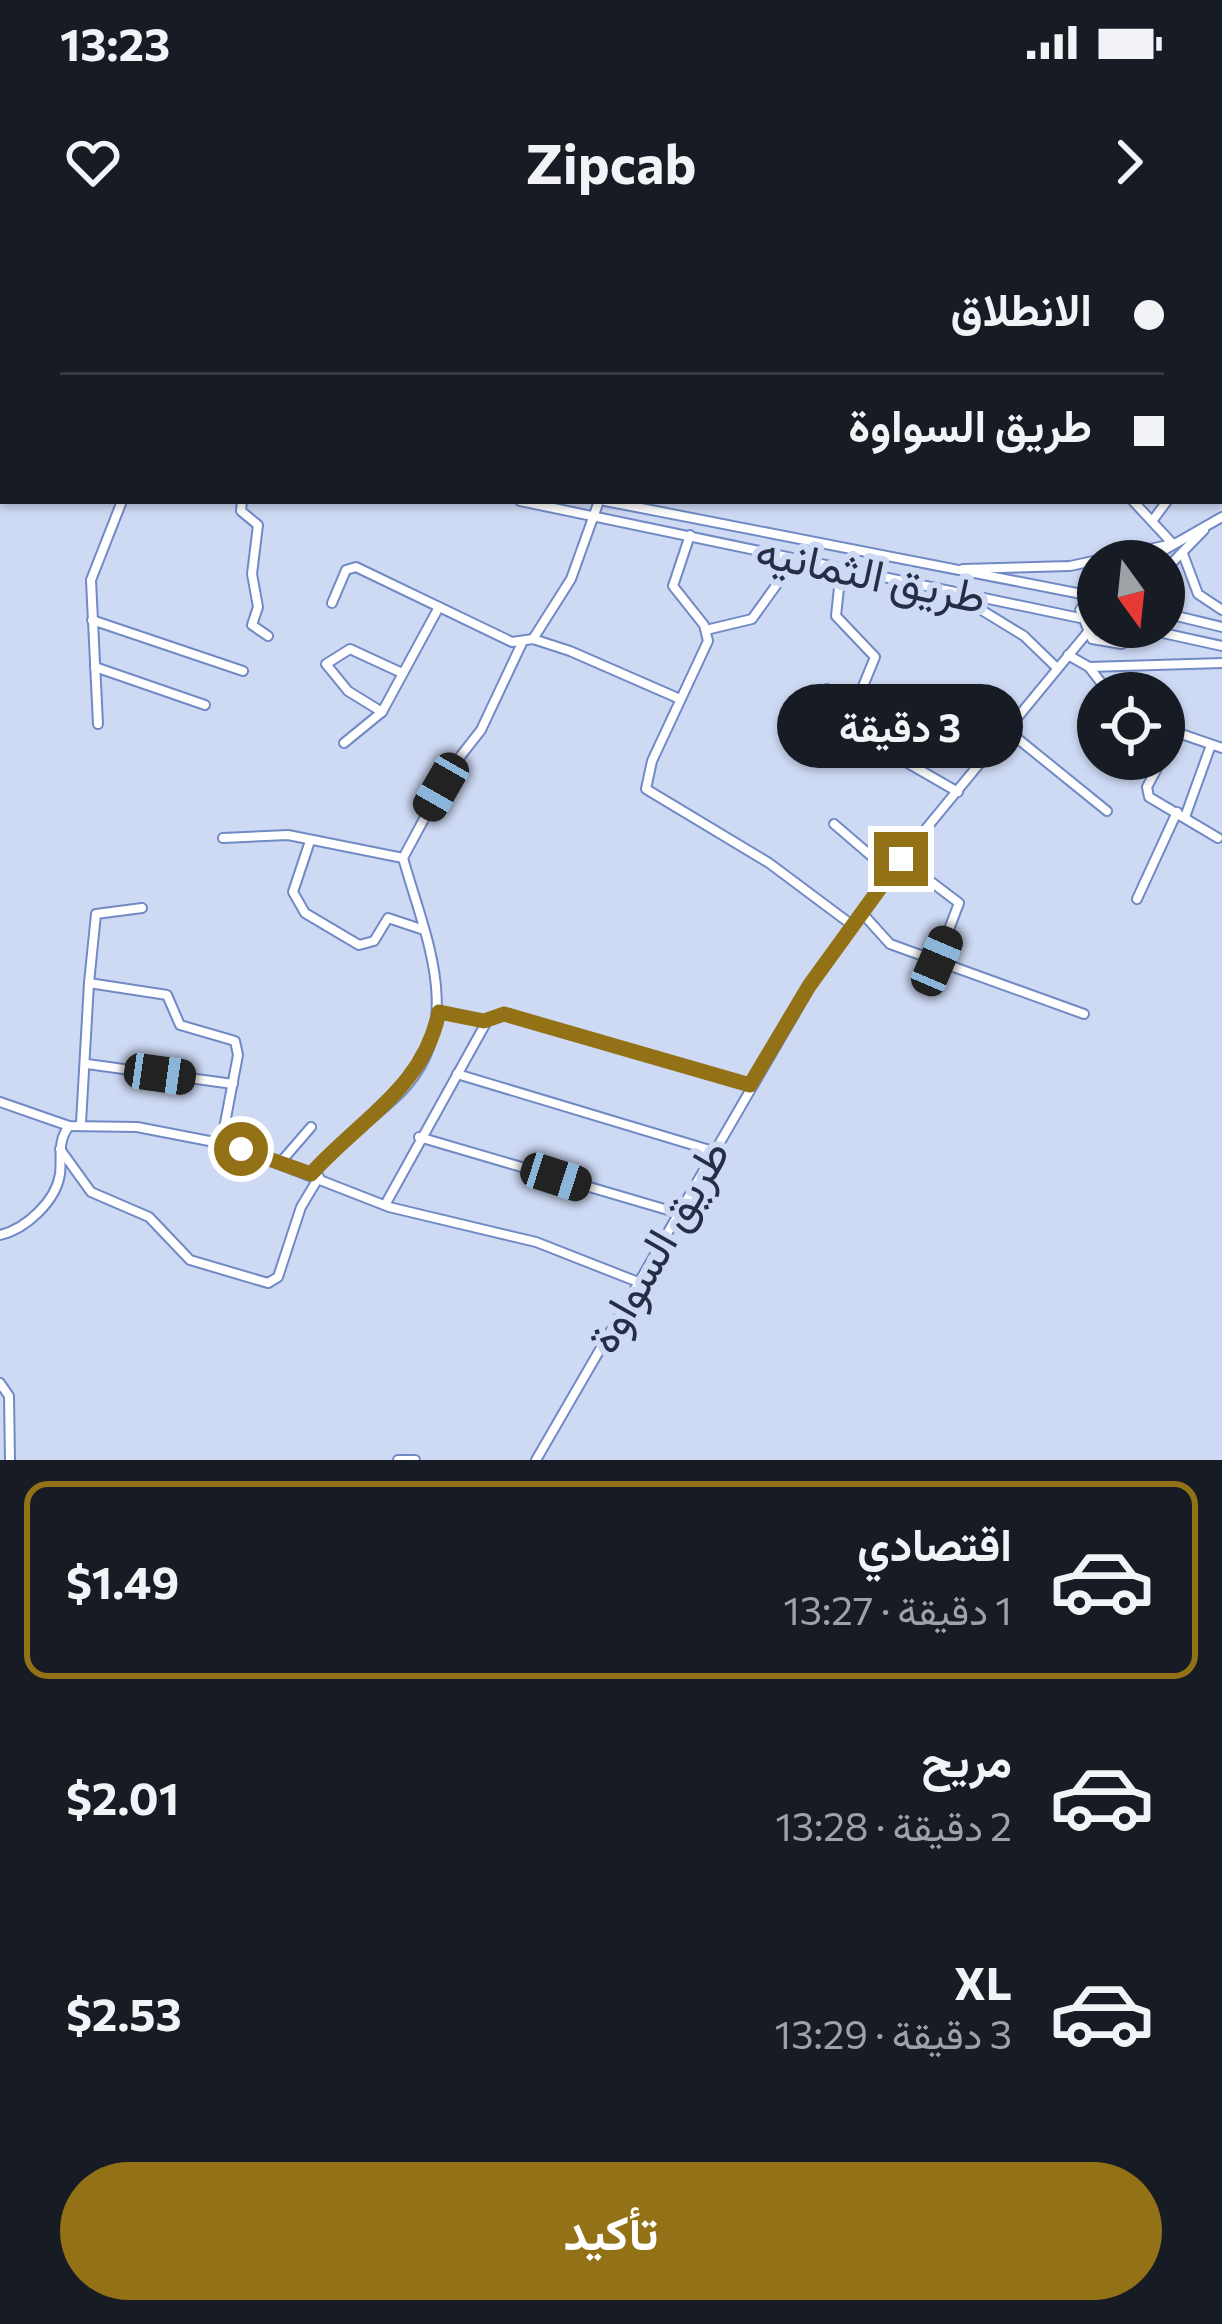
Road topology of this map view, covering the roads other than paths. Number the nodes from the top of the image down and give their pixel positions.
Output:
1 (121, 504) edge
2 (242, 504) edge
3 (535, 504) edge
4 (600, 504) edge
5 (618, 504) edge
6 (1136, 504) edge
7 (1165, 504) edge
8 (593, 516) junction
9 (1222, 517) edge
10 (1153, 520) junction
11 (1208, 525) junction
12 (690, 536) junction
13 (1167, 540) edge
14 (1178, 540) edge
15 (1185, 552) edge
16 (796, 559) junction
17 (1185, 559) edge
18 (1077, 564) edge
19 (842, 569) junction
20 (958, 569) junction
21 (951, 591) junction
22 (1077, 593) edge
23 (332, 603) dead end
24 (439, 607) junction
25 (1222, 610) edge
26 (1077, 618) edge
27 (1185, 618) edge
28 (92, 620) junction
29 (1222, 627) edge
30 (706, 630) junction
31 (268, 636) dead end
32 (1185, 638) edge
33 (533, 639) junction
34 (522, 643) junction
35 (1077, 645) edge
36 (1222, 646) edge
37 (1068, 655) junction
38 (1222, 663) edge
39 (95, 667) junction
40 (1089, 667) junction
41 (1057, 668) junction
42 (243, 671) dead end
43 (1093, 672) edge
44 (402, 673) junction
45 (827, 689) dead end
46 (856, 696) junction
47 (680, 699) junction
48 (206, 705) dead end
49 (382, 712) junction
50 (98, 724) dead end
51 (1007, 730) junction
52 (1185, 736) edge
53 (344, 743) dead end
54 (1210, 745) junction
55 (1222, 748) edge
56 (989, 752) junction
57 (1153, 780) edge
58 (958, 792) junction
59 (1107, 811) dead end
60 (1181, 814) junction
61 (834, 824) dead end
62 (224, 838) dead end
63 (1218, 838) dead end
64 (310, 841) junction
65 (403, 858) junction
66 (901, 859) junction
67 (891, 873) junction
68 (1137, 899) dead end
69 (142, 908) dead end
70 (862, 913) junction
71 (852, 925) junction
72 (425, 930) junction
73 (937, 961) junction
74 (89, 983) junction
75 (439, 1012) junction
76 (1084, 1014) dead end
77 (488, 1019) junction
78 (87, 1064) junction
79 (457, 1074) junction
80 (233, 1084) junction
81 (750, 1085) junction
82 (0, 1102) edge
83 (81, 1124) junction
84 (69, 1126) junction
85 (311, 1126) dead end
86 (419, 1137) junction
87 (221, 1144) junction
88 (60, 1148) junction
89 (713, 1151) junction
90 (280, 1163) junction
91 (315, 1176) junction
92 (385, 1205) junction
93 (677, 1214) junction
94 (0, 1235) edge
95 (638, 1282) junction
96 (0, 1383) edge
97 (10, 1460) edge
98 (398, 1460) edge
99 (416, 1460) edge
100 (536, 1460) edge

1 - 28 street
2 - 31 street
3 - 8 street, طريق الثمانيه
4 - 8 street
5 - 20 street
6 - 10 street
7 - 10 street
8 - 12 street, طريق الثمانيه
8 - 33 street
9 - 11 street
10 - 13 street
11 - 14 street
11 - 15 street
12 - 16 street, طريق الثمانيه
12 - 30 street
16 - 19 street, طريق الثمانيه
16 - 30 street
17 - 25 street
18 - 20 street
19 - 21 street, طريق الثمانيه
19 - 46 street
20 - 22 street
21 - 26 street, طريق الثمانيه
21 - 41 street
23 - 24 street
24 - 34 street
24 - 44 street
27 - 29 street
28 - 39 street
28 - 42 street
30 - 47 street
32 - 36 street
33 - 34 street
33 - 47 street
34 - 65 street
35 - 37 street, طريق السواوة
37 - 40 street
37 - 41 street, طريق السواوة
38 - 40 street
39 - 48 street
39 - 50 street
40 - 43 street
41 - 51 street, طريق السواوة
44 - 49 street
44 - 49 street
45 - 46 street
46 - 56 street
46 - 58 street
47 - 71 street
49 - 53 street
51 - 56 street, طريق السواوة
51 - 59 street
52 - 54 street
54 - 55 street
54 - 60 street
56 - 58 street, طريق السواوة
57 - 60 street
58 - 66 street, طريق السواوة
60 - 63 street
60 - 68 street
61 - 67 street
62 - 64 street
64 - 65 street
64 - 72 street
65 - 72 street
66 - 67 street, طريق السواوة
66 - 73 street
67 - 70 street, طريق السواوة
69 - 74 street
70 - 71 street, طريق السواوة
70 - 73 street
71 - 81 street, طريق السواوة
72 - 75 street
73 - 76 street
74 - 78 street
74 - 80 street
75 - 77 street
75 - 91 street
77 - 79 street
77 - 81 street
78 - 80 street
78 - 83 street
79 - 86 street
79 - 89 street
80 - 87 street
81 - 89 street, طريق السواوة
82 - 84 street
83 - 84 street
83 - 87 street
84 - 88 street
85 - 90 street
86 - 92 street
86 - 93 street
87 - 90 street
88 - 91 street
88 - 94 street
89 - 93 street, طريق السواوة
90 - 91 street
91 - 92 street
92 - 95 street
93 - 95 street, طريق السواوة
95 - 100 street, طريق السواوة
96 - 97 street
98 - 99 street

